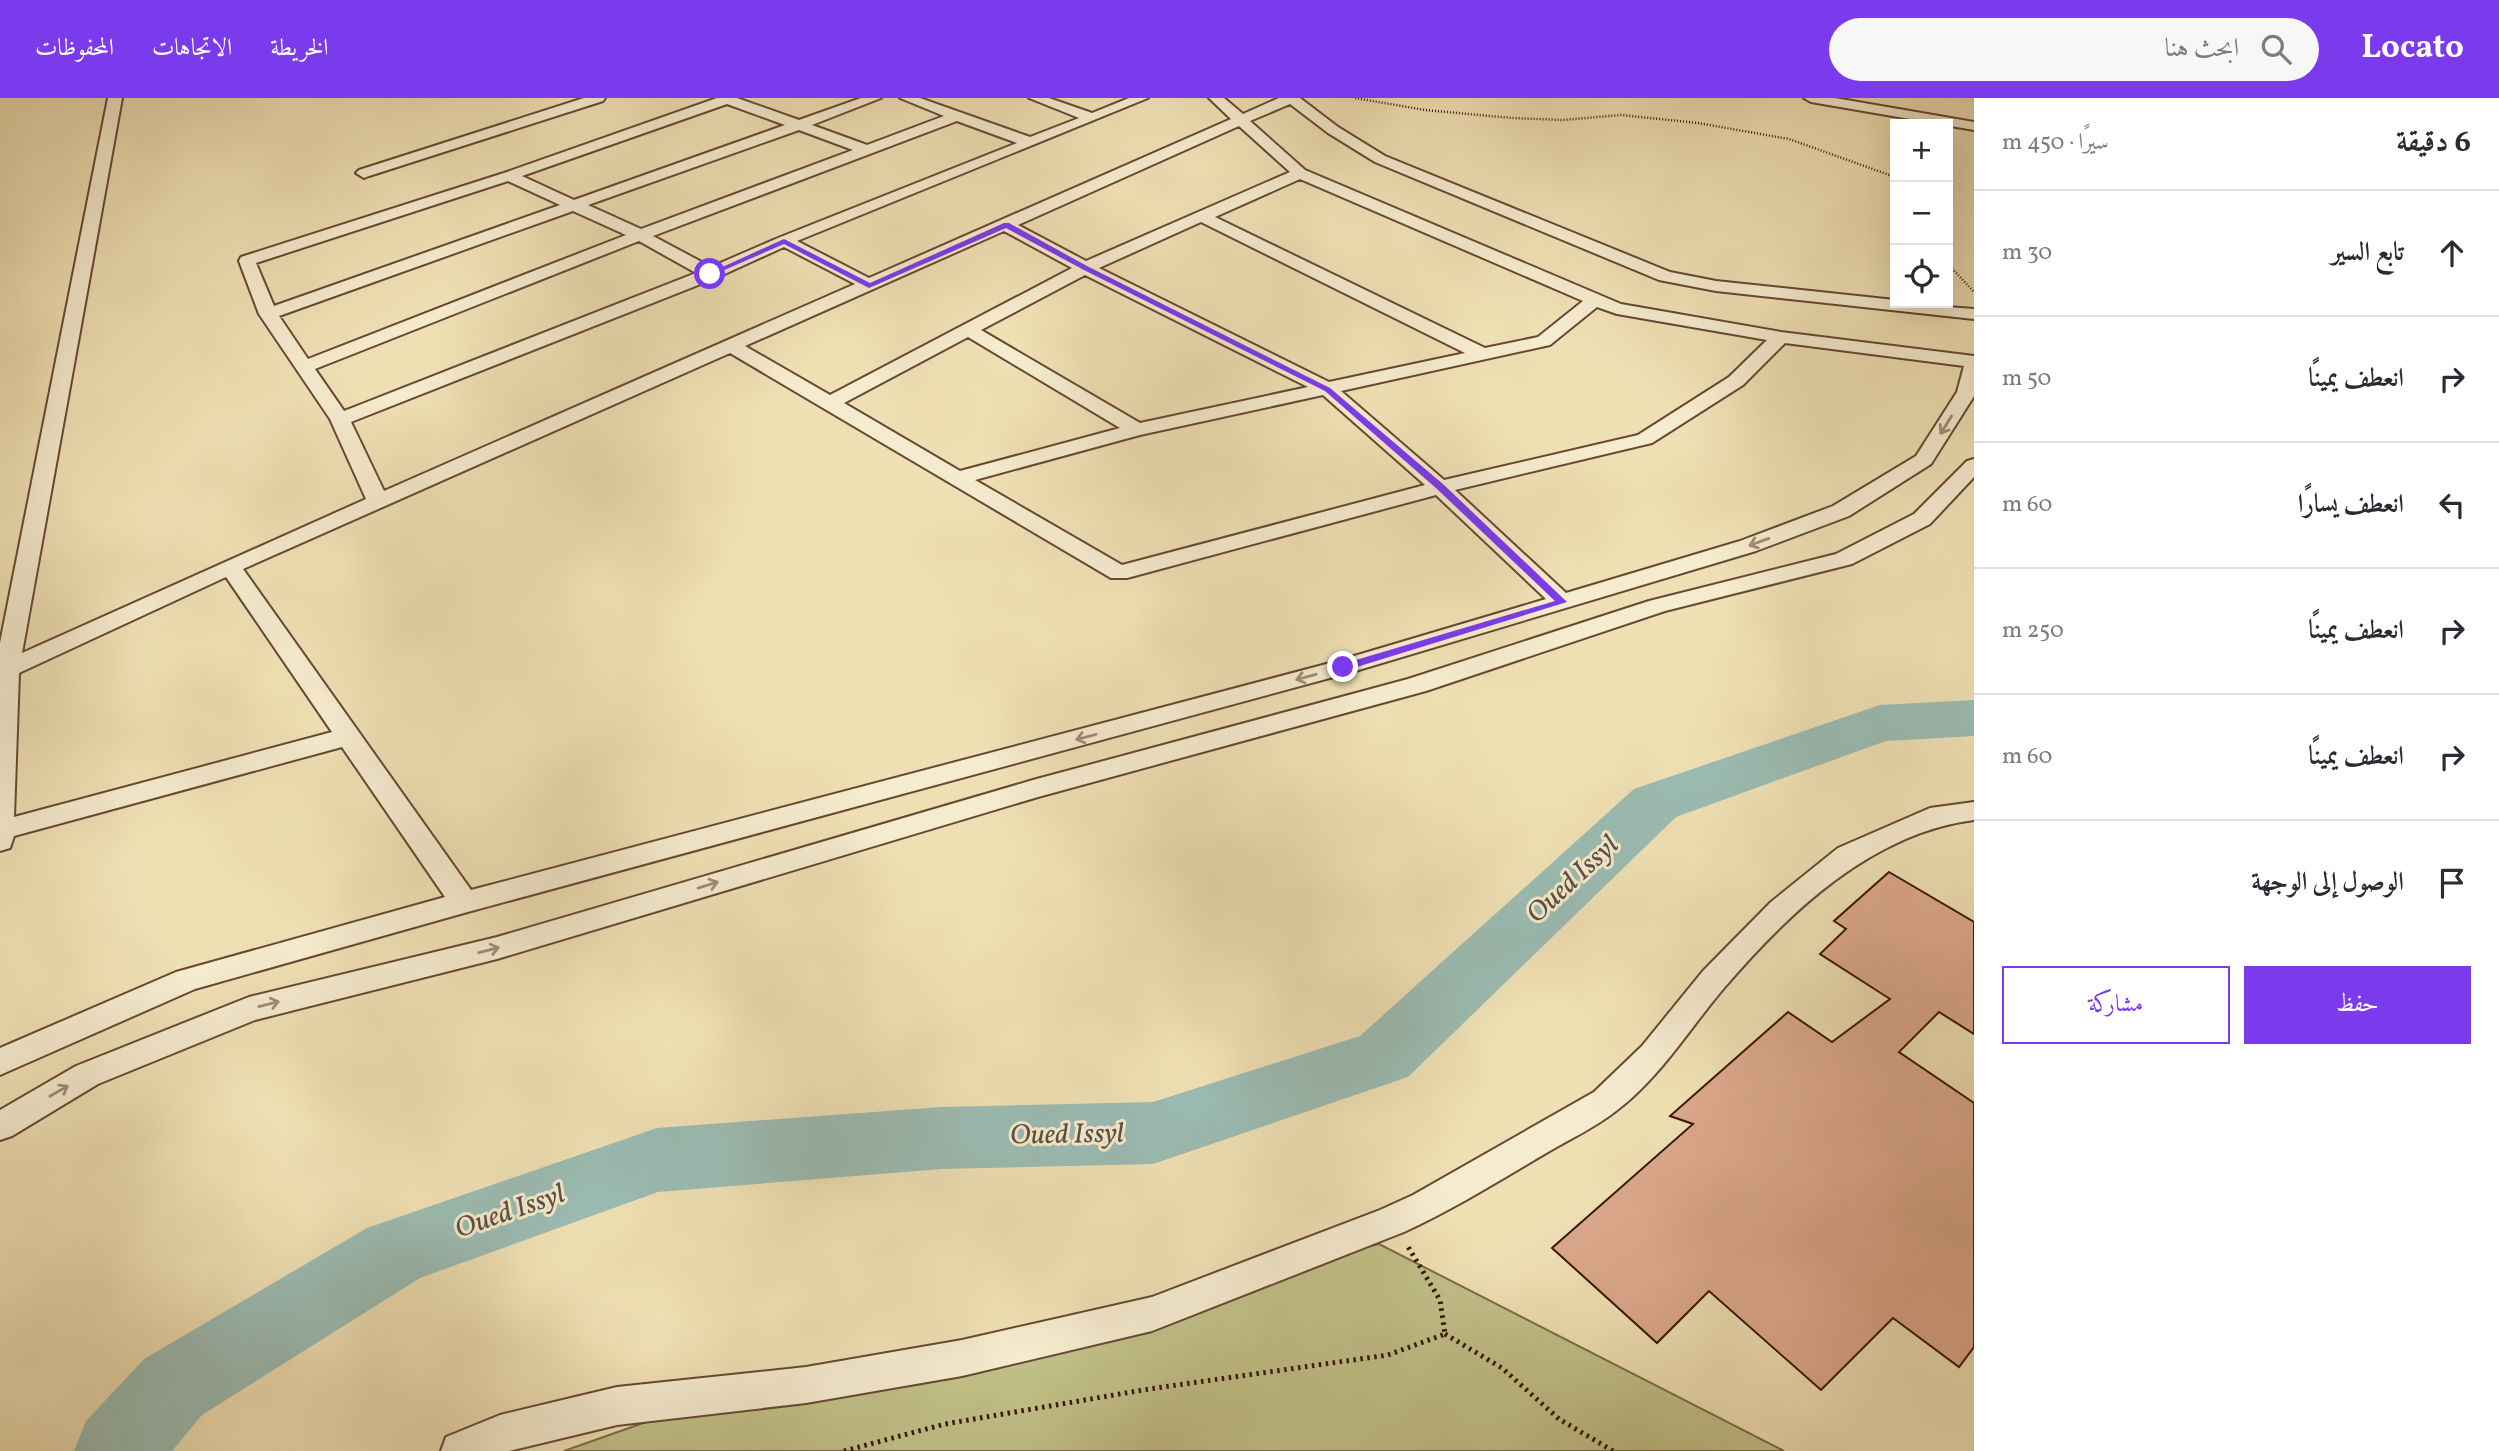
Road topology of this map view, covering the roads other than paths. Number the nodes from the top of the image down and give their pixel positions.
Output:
1 (115, 98) edge
2 (598, 98) edge
3 (874, 98) edge
4 (907, 98) edge
5 (1036, 98) edge
6 (1141, 98) edge
7 (1216, 98) edge
8 (1901, 98) edge
9 (729, 99) edge
10 (1822, 99) edge
11 (1905, 114) junction
12 (957, 116) junction
13 (1091, 117) junction
14 (1241, 120) junction
15 (800, 124) junction
16 (1974, 127) edge
17 (1029, 142) junction
18 (869, 150) junction
19 (364, 173) dead end
20 (1300, 173) junction
21 (509, 176) junction
22 (573, 206) junction
23 (1201, 216) junction
24 (1006, 225) junction
25 (640, 235) junction
26 (784, 241) junction
27 (1084, 268) junction
28 (710, 274) junction
29 (869, 285) junction
30 (1595, 300) junction
31 (268, 314) junction
32 (1974, 314) edge
33 (968, 330) junction
34 (1781, 337) junction
35 (732, 346) junction
36 (1483, 355) junction
37 (1974, 363) edge
38 (304, 366) junction
39 (1328, 389) junction
40 (830, 403) junction
41 (340, 419) junction
42 (1138, 430) junction
43 (1974, 466) edge
44 (957, 478) junction
45 (1440, 487) junction
46 (379, 503) junction
47 (230, 567) junction
48 (1562, 602) junction
49 (7, 669) junction
50 (347, 737) junction
51 (1974, 811) edge
52 (1, 836) edge
53 (464, 902) junction
54 (0, 1062) edge
55 (0, 1126) edge
56 (460, 1451) edge

1 - 49 street
2 - 19 street
3 - 15 street
4 - 12 street
5 - 13 street
6 - 13 street
7 - 14 street
8 - 11 street
9 - 15 street
9 - 21 street
10 - 11 street
11 - 16 street
12 - 17 street
12 - 18 street
13 - 17 street
14 - 20 street
14 - 24 street
14 - 32 street
15 - 18 street
15 - 22 street
17 - 26 street
18 - 25 street
20 - 23 street
20 - 30 street
21 - 22 street
21 - 31 street
22 - 25 street
22 - 31 street
23 - 27 street
23 - 36 street
24 - 27 street
24 - 29 street
25 - 28 street
25 - 38 street
26 - 28 street
26 - 29 street
27 - 33 street
27 - 39 street
28 - 41 street
29 - 35 street
30 - 34 street
30 - 36 street
31 - 38 street
33 - 40 street
33 - 42 street
34 - 37 street
34 - 45 street
35 - 40 street
35 - 46 street
36 - 39 street
37 -> 48 street
38 - 41 street
39 - 42 street
39 - 45 street
40 - 44 street
41 - 46 street
42 - 44 street
55 -> 43 street
44 - 45 street
45 - 48 street
46 - 47 street
47 - 49 street
47 - 50 street
48 -> 53 street
49 - 52 street
50 - 52 street
50 - 53 street
51 - 56 street
53 - 54 street

